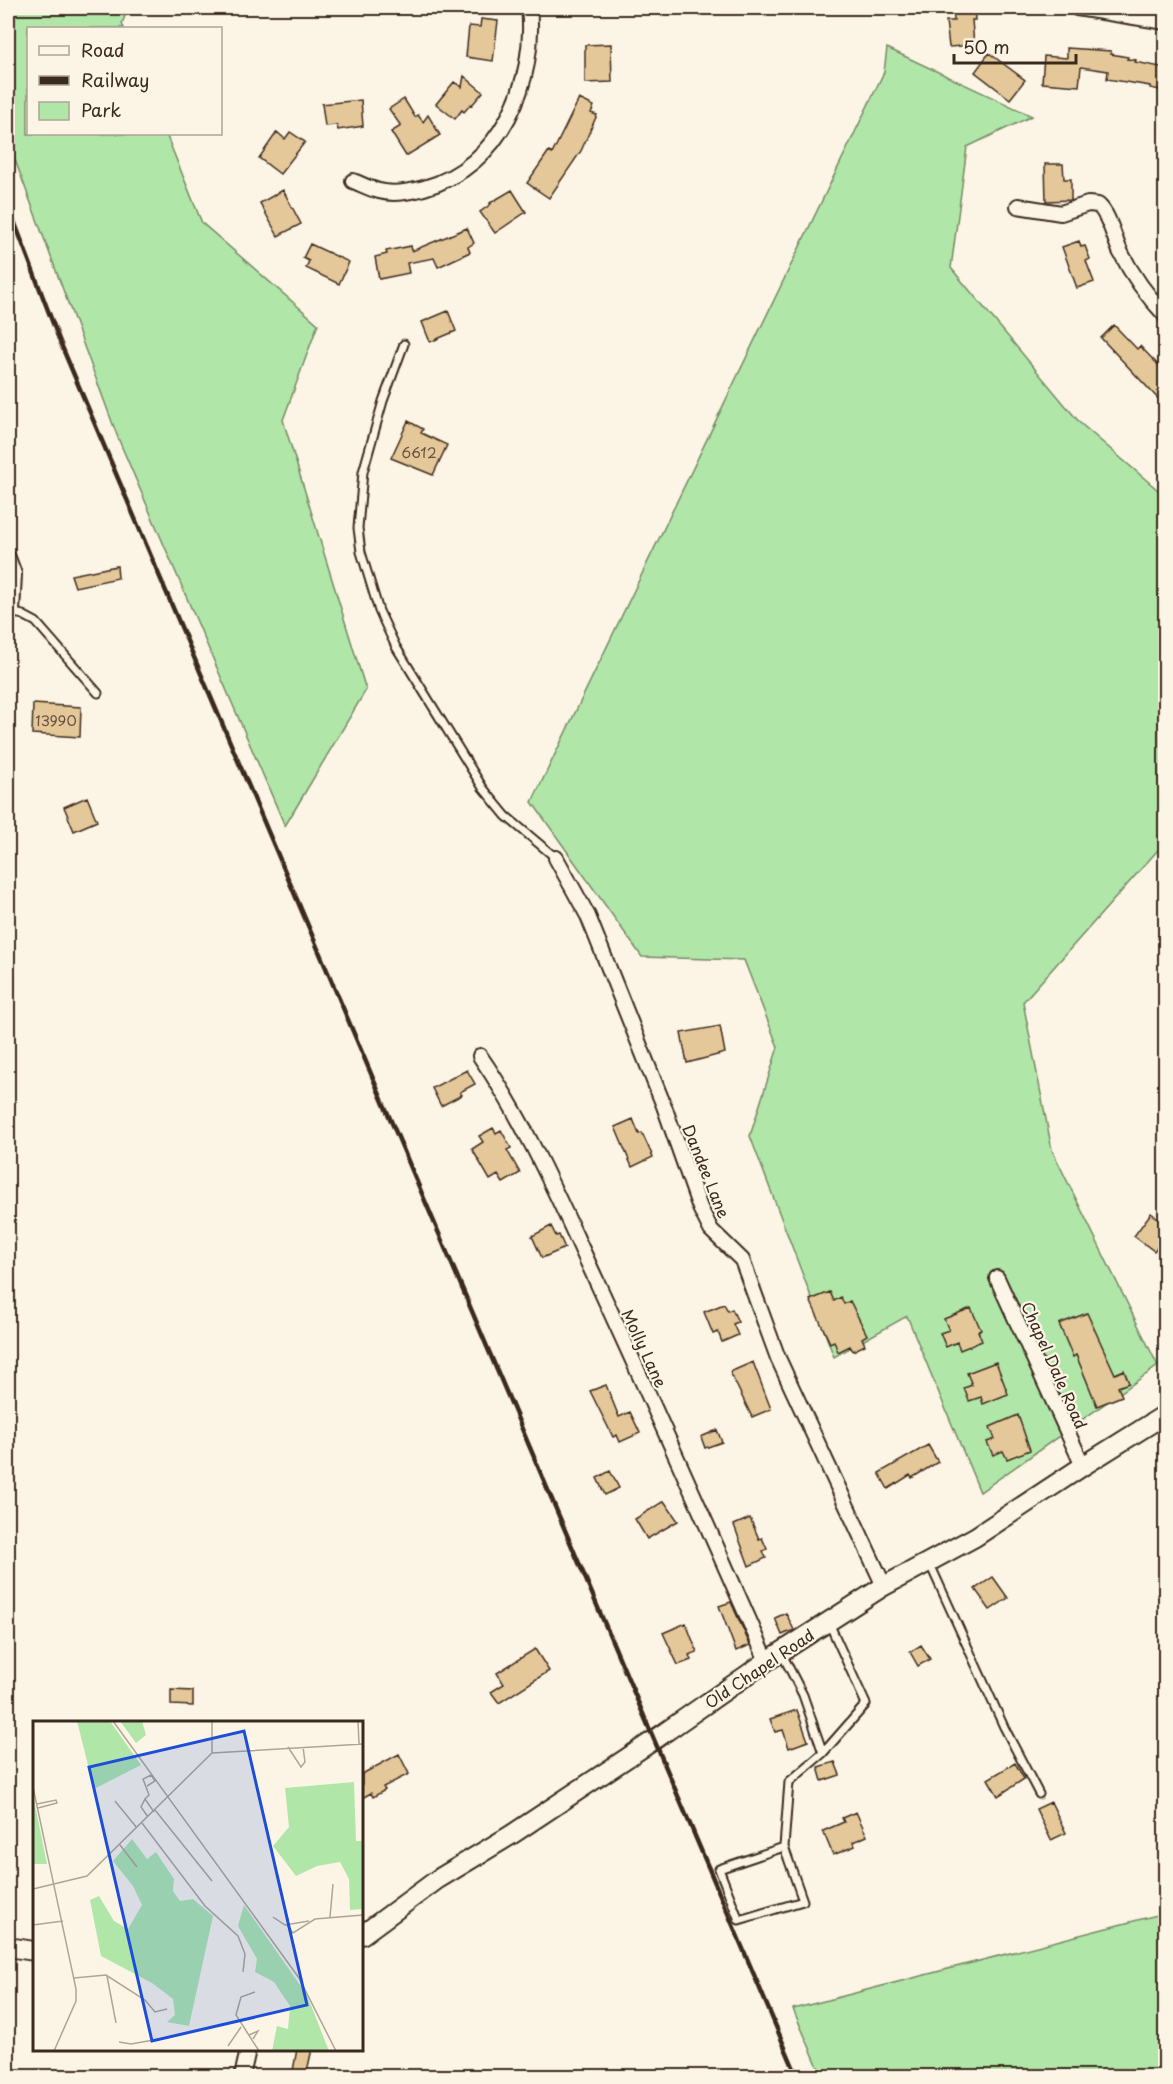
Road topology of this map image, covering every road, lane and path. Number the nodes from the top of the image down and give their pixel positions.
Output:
1 (529, 8) edge
2 (1077, 8) edge
3 (1166, 21) edge
4 (353, 181) dead end
5 (1017, 206) dead end
6 (1166, 316) edge
7 (404, 344) dead end
8 (8, 558) edge
9 (10, 612) edge
10 (98, 693) dead end
11 (556, 858) joint
12 (480, 1056) dead end
13 (998, 1278) dead end
14 (1166, 1414) edge
15 (1083, 1466) junction
16 (928, 1562) junction
17 (884, 1587) junction
18 (829, 1622) junction
19 (774, 1656) junction
20 (823, 1753) junction
21 (1039, 1794) dead end
22 (784, 1846) junction
23 (363, 1934) edge
24 (8, 1947) edge
25 (33, 1951) edge
26 (248, 2051) edge
27 (242, 2076) edge

1 - 4 street
2 - 3 street
5 - 6 street
7 - 11 lane
8 - 9 street
9 - 10 lane
11 - 17 street, Dandee Lane
12 - 19 street, Molly Lane
13 - 15 street, Chapel Dale Road
14 - 15 street, Old Chapel Road
15 - 16 street, Old Chapel Road
16 - 17 street, Old Chapel Road
16 - 21 lane
17 - 18 street, Old Chapel Road
18 - 19 street, Old Chapel Road
18 - 20 lane
19 - 20 lane
19 - 23 street, Old Chapel Road
20 - 22 lane
22 - 22 lane
24 - 25 street
26 - 27 street

